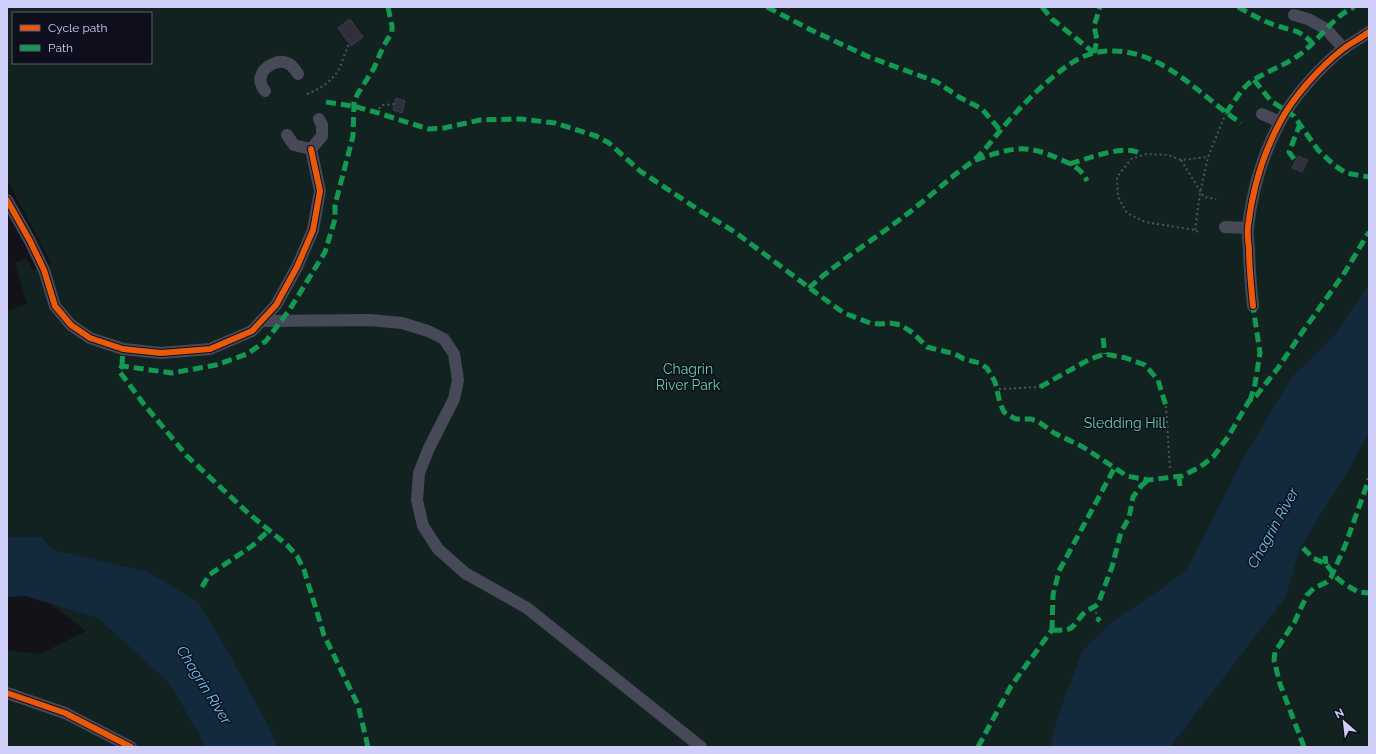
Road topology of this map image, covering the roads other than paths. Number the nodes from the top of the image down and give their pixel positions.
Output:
1 (1294, 15) dead end
2 (1369, 32) edge
3 (1344, 49) junction
4 (298, 74) dead end
5 (265, 91) dead end
6 (1262, 114) dead end
7 (319, 119) dead end
8 (1280, 122) junction
9 (287, 135) dead end
10 (310, 149) junction
11 (9, 207) edge
12 (1225, 227) dead end
13 (1248, 228) junction
14 (1253, 306) dead end
15 (261, 321) junction
16 (7, 693) edge
17 (131, 747) edge
18 (701, 747) edge

1 - 3 street
2 - 3 street
3 - 8 street
4 - 5 street
6 - 8 street
7 - 10 street
8 - 13 street
9 - 10 street
10 - 15 street
11 - 15 street
12 - 13 street
13 - 14 street
15 - 18 street
16 - 17 street

